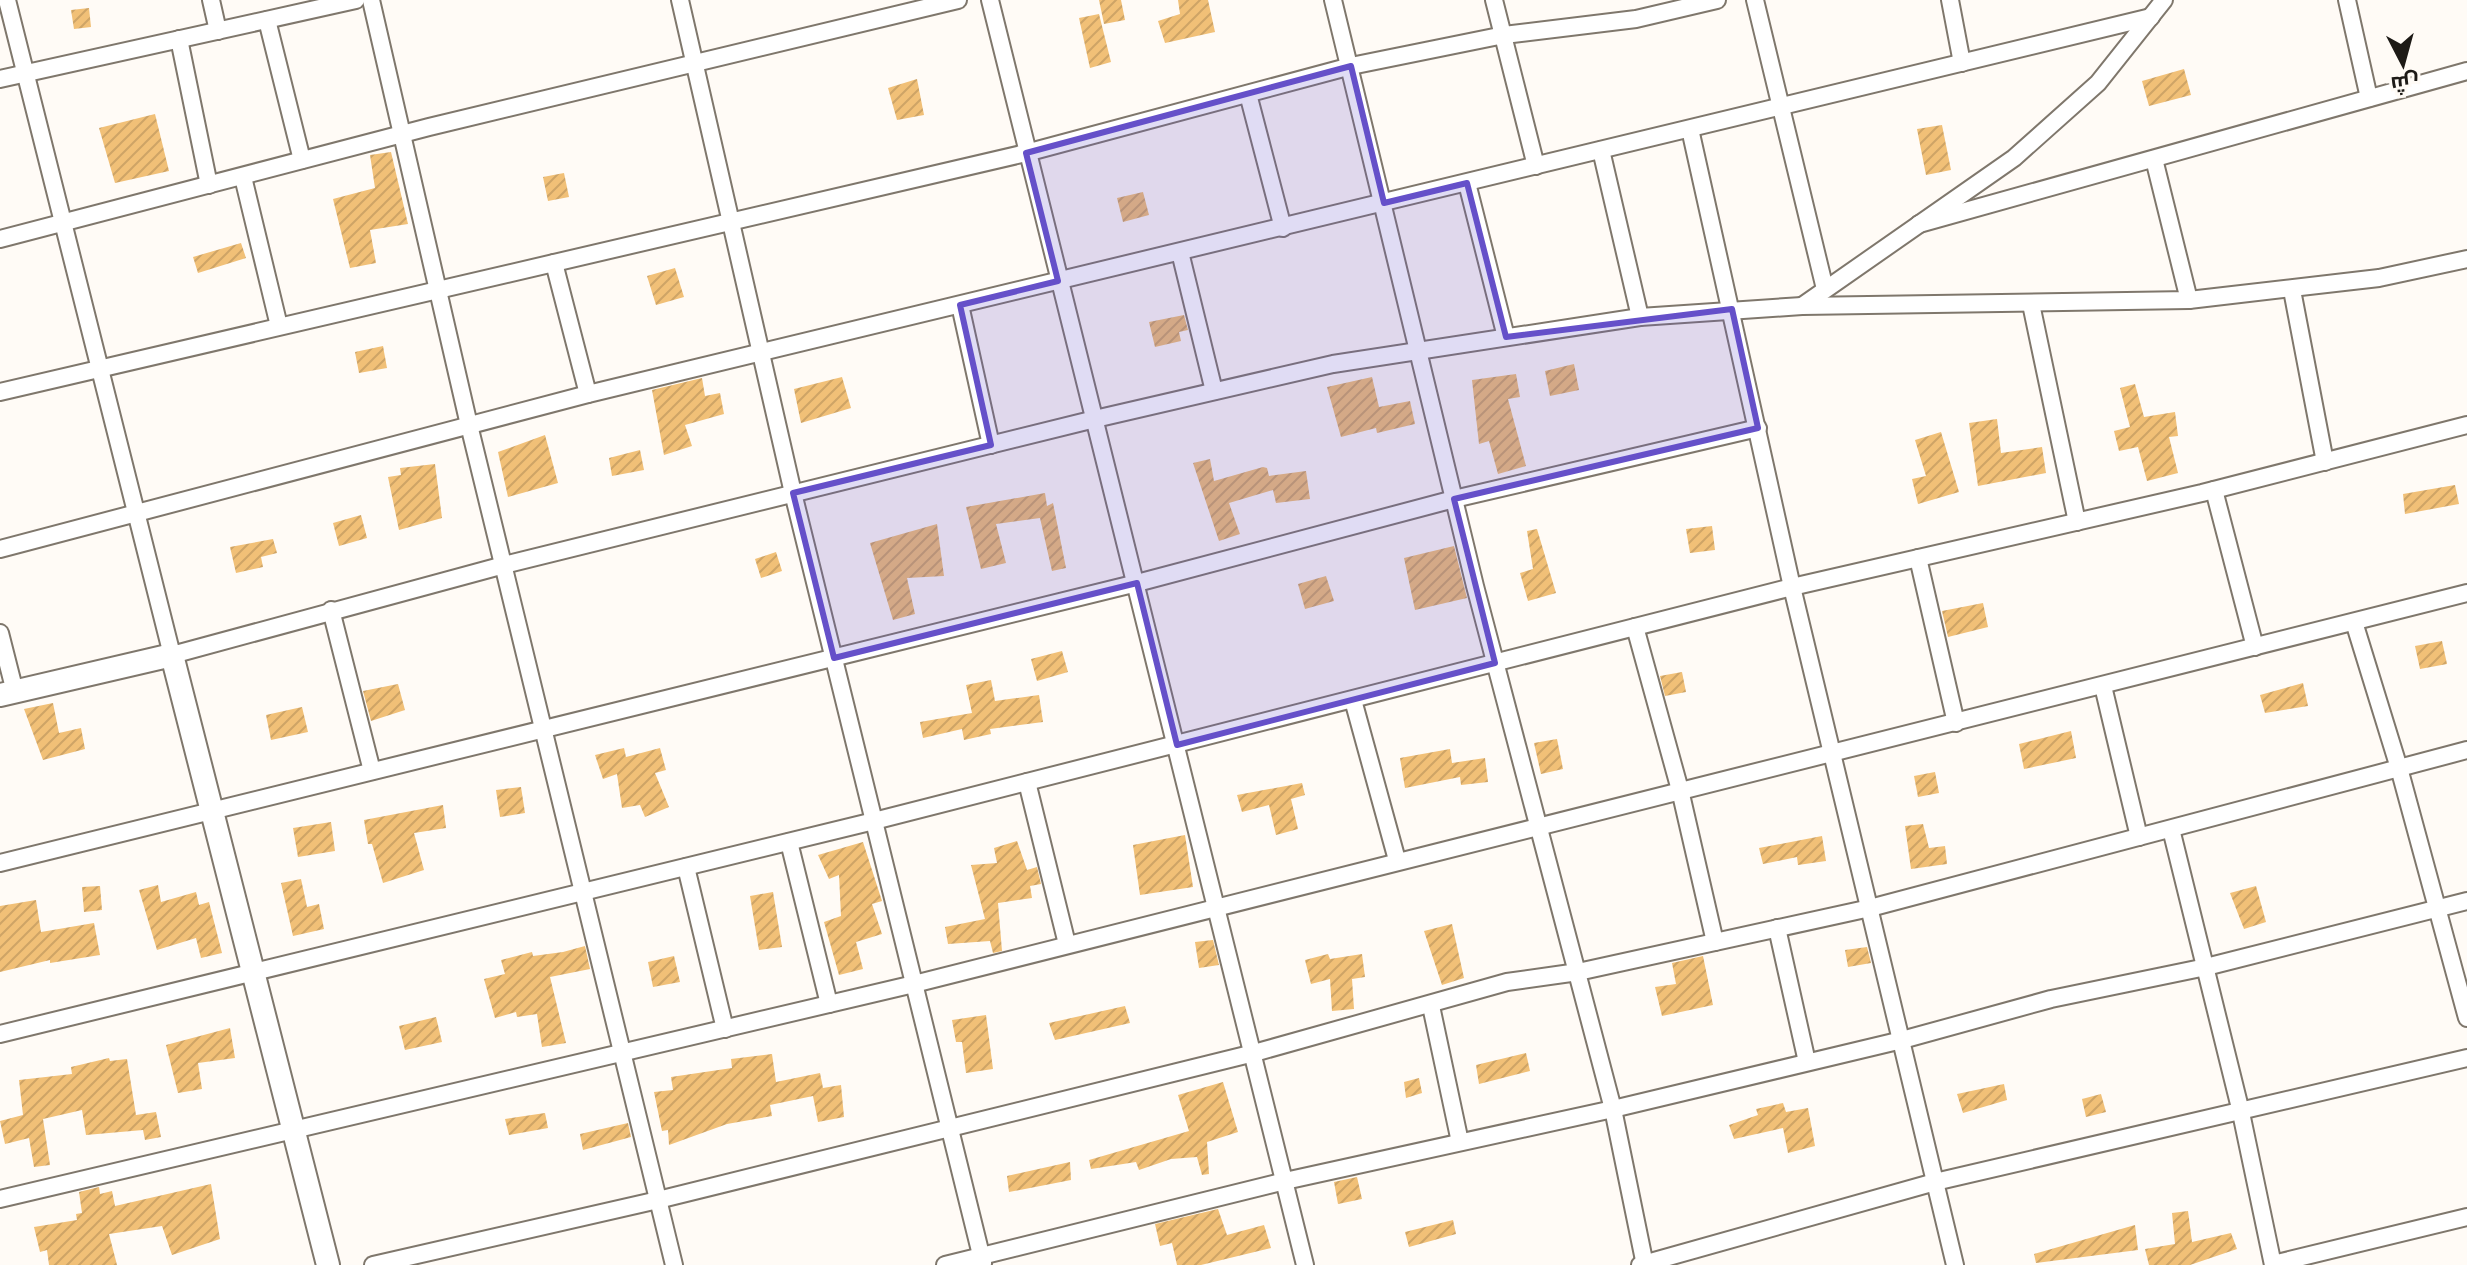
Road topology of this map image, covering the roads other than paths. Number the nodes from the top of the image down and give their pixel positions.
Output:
1 (7, 0) edge
2 (211, 0) edge
3 (356, 0) edge
4 (371, 0) edge
5 (680, 0) edge
6 (958, 0) edge
7 (990, 0) edge
8 (1333, 0) edge
9 (1494, 0) edge
10 (1717, 0) edge
11 (1755, 0) edge
12 (1950, 0) edge
13 (2164, 0) edge
14 (2347, 0) edge
15 (2151, 17) junction
16 (267, 20) junction
17 (218, 31) junction
18 (1504, 35) junction
19 (179, 39) junction
20 (694, 63) junction
21 (1962, 63) junction
22 (1351, 66) junction
23 (2467, 71) edge
24 (25, 73) junction
25 (0, 79) edge
26 (1248, 94) junction
27 (2369, 98) junction
28 (1781, 106) junction
29 (1690, 129) junction
30 (402, 134) junction
31 (1601, 150) junction
32 (1026, 153) junction
33 (2154, 159) junction
34 (302, 160) junction
35 (1536, 166) junction
36 (243, 177) junction
37 (1467, 183) junction
38 (209, 185) junction
39 (1384, 203) junction
40 (730, 223) junction
41 (64, 224) junction
42 (1919, 224) junction
43 (1283, 228) junction
44 (0, 239) edge
45 (1180, 252) junction
46 (2467, 259) edge
47 (554, 263) junction
48 (1058, 281) junction
49 (1825, 289) junction
50 (438, 290) junction
51 (2292, 290) junction
52 (2189, 300) junction
53 (2031, 304) junction
54 (960, 305) junction
55 (1802, 306) junction
56 (1732, 309) junction
57 (1640, 317) junction
58 (279, 326) junction
59 (1506, 337) junction
60 (1420, 350) junction
61 (760, 353) junction
62 (102, 367) junction
63 (1214, 391) junction
64 (0, 392) edge
65 (588, 394) junction
66 (1095, 419) junction
67 (469, 425) junction
68 (2467, 425) edge
69 (1758, 428) junction
70 (991, 445) junction
71 (2325, 462) junction
72 (2214, 490) junction
73 (793, 493) junction
74 (1454, 499) junction
75 (139, 513) junction
76 (2077, 522) junction
77 (0, 549) edge
78 (1918, 558) junction
79 (504, 565) junction
80 (1137, 583) junction
81 (1792, 587) junction
82 (2467, 593) edge
83 (331, 610) junction
84 (2354, 622) junction
85 (1635, 627) junction
86 (0, 633) edge
87 (2255, 647) junction
88 (172, 655) junction
89 (834, 658) junction
90 (1495, 663) junction
91 (2103, 686) junction
92 (8, 694) edge
93 (1353, 700) junction
94 (1956, 723) junction
95 (543, 728) junction
96 (1177, 745) junction
97 (2467, 750) edge
98 (1832, 754) junction
99 (2399, 768) junction
100 (372, 771) junction
101 (1027, 782) junction
102 (1680, 790) junction
103 (213, 812) junction
104 (874, 821) junction
105 (1537, 826) junction
106 (2171, 829) junction
107 (2139, 837) junction
108 (789, 842) junction
109 (1397, 860) junction
110 (0, 863) edge
111 (686, 867) junction
112 (582, 893) junction
113 (2467, 901) edge
114 (1217, 905) junction
115 (1870, 908) junction
116 (2436, 908) junction
117 (1777, 928) junction
118 (1715, 942) junction
119 (1067, 944) junction
120 (2206, 967) junction
121 (254, 971) junction
122 (1578, 972) junction
123 (914, 984) junction
124 (829, 1004) junction
125 (1431, 1006) junction
126 (2467, 1018) edge
127 (725, 1029) junction
128 (0, 1034) edge
129 (1902, 1040) junction
130 (622, 1053) junction
131 (1254, 1053) junction
132 (2467, 1058) edge
133 (1807, 1062) junction
134 (2240, 1108) junction
135 (1613, 1109) junction
136 (948, 1127) junction
137 (295, 1129) junction
138 (1460, 1142) junction
139 (1285, 1181) junction
140 (1935, 1182) junction
141 (0, 1199) edge
142 (658, 1200) junction
143 (2467, 1217) edge
144 (982, 1261) edge
145 (1644, 1264) edge
146 (2273, 1264) edge
147 (328, 1265) edge
148 (373, 1265) edge
149 (674, 1265) edge
150 (945, 1265) edge
151 (1305, 1265) edge
152 (1955, 1265) edge

1 - 24 street
2 - 17 street
3 - 16 street
4 - 30 street
5 - 20 street
6 - 20 street
7 - 32 street
8 - 22 street
9 - 18 street
10 - 18 street
11 - 28 street
12 - 21 street
13 - 15 street
14 - 27 street
15 - 21 street
15 - 42 street
16 - 17 street
16 - 34 street
17 - 19 street
18 - 22 street
18 - 35 street
19 - 24 street
19 - 38 street
20 - 30 street
20 - 40 street
21 - 28 street
22 - 26 street
22 - 39 street
23 - 27 street
24 - 25 street
24 - 41 street
26 - 32 street
26 - 43 street
27 - 33 street
28 - 29 street
28 - 49 street
29 - 31 street
29 - 56 street
30 - 34 street
30 - 50 street
31 - 35 street
31 - 57 street
32 - 40 street
32 - 48 street
33 - 42 street
33 - 52 street
34 - 36 street
35 - 37 street
36 - 38 street
36 - 58 street
37 - 39 street
37 - 59 street
38 - 41 street
39 - 43 street
39 - 60 street
40 - 47 street
40 - 61 street
41 - 44 street
41 - 62 street
42 - 49 street
43 - 45 street
45 - 48 street
45 - 63 street
46 - 51 street
47 - 50 street
47 - 65 street
48 - 54 street
48 - 66 street
49 - 55 street
50 - 58 street
50 - 67 street
51 - 52 street
51 - 71 street
52 - 53 street
53 - 55 street
53 - 76 street
54 - 61 street
54 - 70 street
55 - 56 street
56 - 57 street
56 - 69 street
57 - 59 street
58 - 62 street
59 - 60 street
60 - 63 street
60 - 74 street
61 - 65 street
61 - 73 street
62 - 64 street
62 - 75 street
63 - 66 street
65 - 67 street
66 - 70 street
66 - 80 street
67 - 75 street
67 - 79 street
68 - 71 street
69 - 74 street
69 - 81 street
70 - 73 street
71 - 72 street
72 - 76 street
72 - 87 street
73 - 79 street
73 - 89 street
74 - 80 street
74 - 90 street
75 - 77 street
75 - 88 street
76 - 78 street
78 - 81 street
78 - 94 street
79 - 83 street
79 - 95 street
80 - 89 street
80 - 96 street
81 - 85 street
81 - 98 street
82 - 84 street
83 - 88 street
83 - 100 street
84 - 87 street
84 - 99 street
85 - 90 street
85 - 102 street
86 - 92 street
87 - 91 street
88 - 92 street
88 - 103 street
89 - 95 street
89 - 104 street
90 - 93 street
90 - 105 street
91 - 94 street
91 - 107 street
93 - 96 street
93 - 109 street
94 - 98 street
95 - 100 street
95 - 112 street
96 - 101 street
96 - 114 street
97 - 99 street
98 - 102 street
98 - 115 street
99 - 106 street
99 - 116 street
100 - 103 street
101 - 104 street
101 - 119 street
102 - 105 street
102 - 118 street
103 - 110 street
103 - 121 street
104 - 108 street
104 - 123 street
105 - 109 street
105 - 122 street
106 - 107 street
106 - 120 street
107 - 115 street
108 - 111 street
108 - 124 street
109 - 114 street
111 - 112 street
111 - 127 street
112 - 121 street
112 - 130 street
113 - 116 street
114 - 119 street
114 - 131 street
115 - 117 street
115 - 129 street
116 - 120 street
116 - 126 street
117 - 118 street
117 - 133 street
118 - 122 street
119 - 123 street
120 - 129 street
120 - 134 street
121 - 128 street
121 - 137 street
122 - 125 street
122 - 135 street
123 - 124 street
123 - 136 street
124 - 127 street
125 - 131 street
125 - 138 street
127 - 130 street
129 - 133 street
129 - 140 street
130 - 137 street
130 - 142 street
131 - 136 street
131 - 139 street
132 - 134 street
133 - 135 street
134 - 140 street
134 - 146 street
135 - 138 street
135 - 145 street
136 - 142 street
136 - 144 street
137 - 141 street
137 - 147 street
138 - 139 street
139 - 144 street
139 - 151 street
140 - 145 street
140 - 152 street
142 - 148 street
142 - 149 street
143 - 146 street
144 - 150 street

